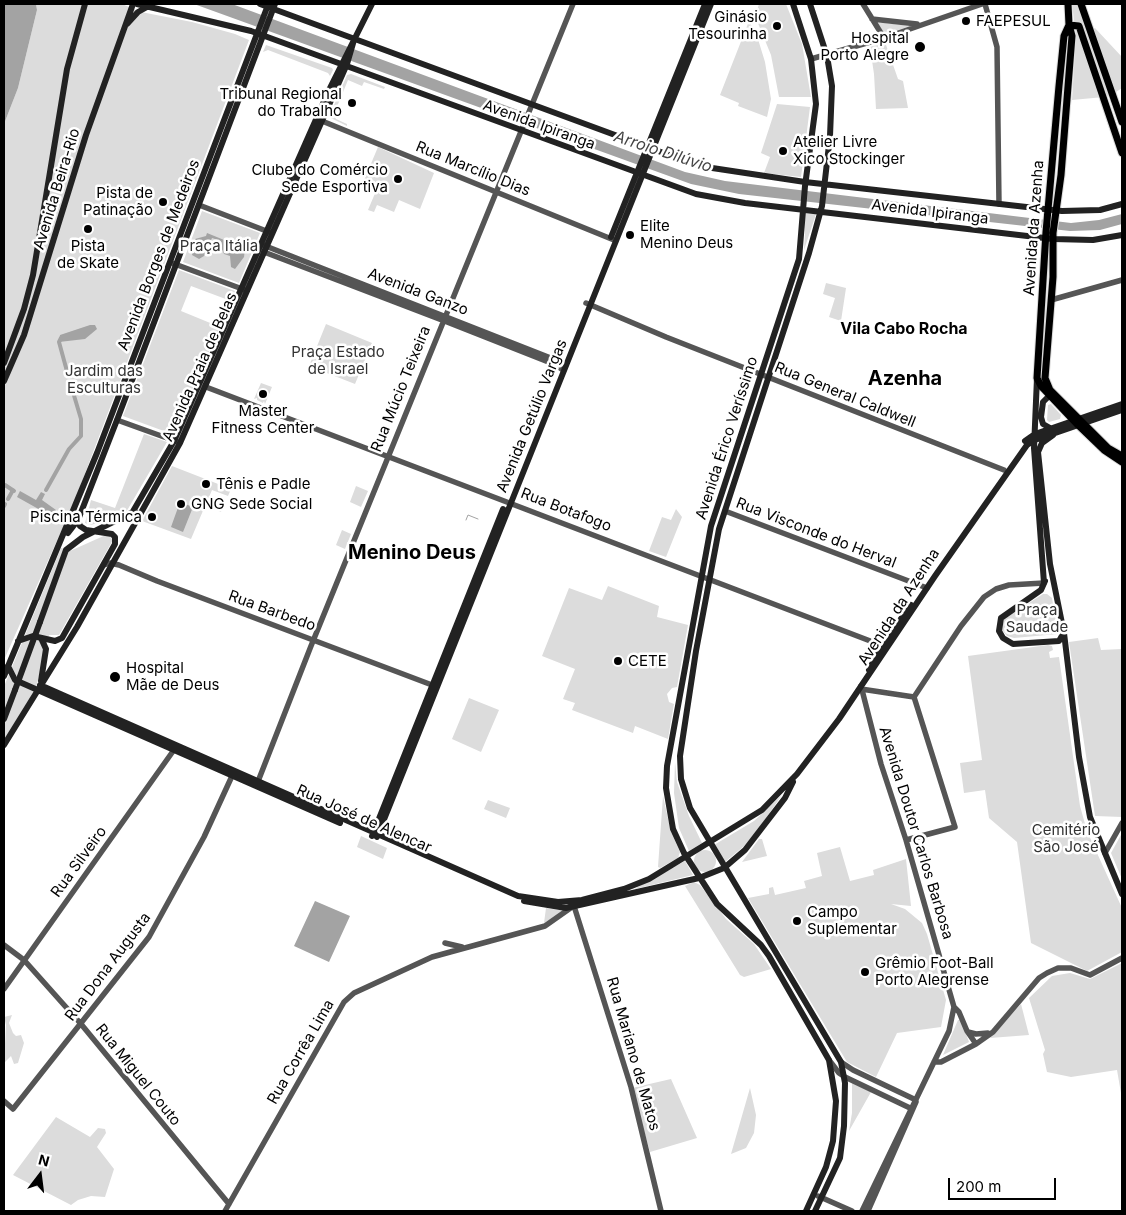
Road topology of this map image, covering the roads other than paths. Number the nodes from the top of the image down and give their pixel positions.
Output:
1 (85, 4) edge
2 (135, 4) edge
3 (260, 4) edge
4 (372, 4) edge
5 (573, 4) edge
6 (705, 4) edge
7 (712, 4) edge
8 (793, 4) edge
9 (810, 4) edge
10 (863, 4) edge
11 (984, 4) edge
12 (1068, 4) edge
13 (1082, 4) edge
14 (148, 7) junction
15 (270, 9) edge
16 (872, 19) junction
17 (919, 24) junction
18 (1069, 25) junction
19 (125, 26) junction
20 (240, 29) junction
21 (261, 32) junction
22 (884, 38) junction
23 (254, 42) junction
24 (353, 43) junction
25 (258, 49) junction
26 (827, 56) junction
27 (812, 59) junction
28 (344, 64) junction
29 (355, 70) junction
30 (341, 77) junction
31 (531, 108) junction
32 (322, 121) junction
33 (1122, 122) edge
34 (523, 130) junction
35 (648, 151) junction
36 (1122, 153) edge
37 (640, 172) junction
38 (805, 184) junction
39 (826, 186) junction
40 (496, 192) junction
41 (998, 204) junction
42 (1122, 204) edge
43 (199, 205) junction
44 (803, 205) junction
45 (821, 208) junction
46 (1052, 212) junction
47 (269, 232) junction
48 (1122, 235) edge
49 (1050, 236) junction
50 (613, 240) junction
51 (264, 247) junction
52 (173, 263) junction
53 (1122, 280) edge
54 (244, 290) junction
55 (1051, 300) junction
56 (588, 306) junction
57 (444, 318) junction
58 (4, 362) edge
59 (562, 369) junction
60 (760, 374) junction
61 (768, 377) junction
62 (1041, 378) junction
63 (4, 381) edge
64 (206, 387) junction
65 (1049, 396) junction
66 (1122, 404) edge
67 (1122, 410) edge
68 (117, 420) junction
69 (1079, 422) junction
70 (1050, 428) junction
71 (1058, 432) junction
72 (1035, 437) junction
73 (177, 442) junction
74 (387, 456) junction
75 (1122, 456) edge
76 (1122, 462) edge
77 (1004, 470) junction
78 (149, 499) junction
79 (508, 502) junction
80 (725, 511) junction
81 (132, 513) junction
82 (78, 520) junction
83 (98, 531) junction
84 (62, 542) junction
85 (114, 563) junction
86 (1050, 564) junction
87 (104, 565) junction
88 (700, 575) junction
89 (709, 579) junction
90 (1044, 583) junction
91 (925, 588) junction
92 (1041, 590) junction
93 (1058, 602) junction
94 (1064, 633) junction
95 (40, 637) junction
96 (313, 640) junction
97 (18, 641) junction
98 (1052, 641) junction
99 (885, 646) junction
100 (1067, 658) junction
101 (8, 666) junction
102 (4, 676) edge
103 (434, 684) junction
104 (861, 686) junction
105 (39, 687) junction
106 (914, 697) junction
107 (4, 719) edge
108 (4, 745) edge
109 (176, 748) junction
110 (797, 774) junction
111 (232, 776) junction
112 (257, 784) junction
113 (1122, 823) edge
114 (374, 835) junction
115 (906, 840) junction
116 (709, 844) junction
117 (1105, 853) junction
118 (687, 857) junction
119 (430, 862) junction
120 (439, 862) junction
121 (726, 866) junction
122 (444, 868) junction
123 (699, 878) junction
124 (474, 881) junction
125 (486, 883) junction
126 (1122, 894) edge
127 (582, 900) junction
128 (574, 906) junction
129 (445, 943) dead end
130 (4, 945) edge
131 (466, 947) junction
132 (1122, 958) edge
133 (24, 960) junction
134 (4, 989) edge
135 (954, 1007) junction
136 (81, 1024) junction
137 (967, 1032) junction
138 (993, 1032) junction
139 (976, 1044) junction
140 (829, 1060) junction
141 (841, 1062) junction
142 (934, 1062) junction
143 (845, 1077) junction
144 (916, 1100) junction
145 (4, 1101) edge
146 (910, 1108) junction
147 (814, 1194) junction
148 (822, 1197) junction
149 (229, 1204) junction
150 (225, 1211) edge
151 (661, 1211) edge
152 (806, 1211) edge
153 (816, 1211) edge
154 (852, 1211) edge
155 (862, 1211) edge
156 (868, 1211) edge

1 - 58 main road, Avenida Beira-Rio
2 - 14 main road, Avenida Ipiranga
2 - 19 main road, Avenida Beira-Rio
3 - 15 main road, Avenida Ipiranga
4 - 24 main road, Avenida Praia de Belas
5 - 31 street, Rua Múcio Teixeira
6 - 35 main road, Avenida Getúlio Vargas
7 - 35 main road, Avenida Getúlio Vargas
8 - 27 main road, Avenida Érico Veríssimo
9 - 26 main road, Avenida Érico Veríssimo
10 - 16 street
11 - 17 street
11 - 41 street
12 - 18 main road, Avenida da Azenha
13 - 33 main road
14 - 19 main road
14 - 20 main road, Avenida Ipiranga
15 - 21 main road, Avenida Borges de Medeiros
15 - 24 main road, Avenida Ipiranga
16 - 17 street
16 - 22 street
17 - 22 street
18 - 36 main road
18 - 46 main road, Avenida da Azenha
19 - 63 main road, Avenida Beira-Rio
20 - 21 main road, Avenida Ipiranga
20 - 23 main road
21 - 23 main road, Avenida Borges de Medeiros
21 - 25 main road, Avenida Borges de Medeiros
21 - 28 main road, Avenida Ipiranga
22 - 26 street
23 - 25 main road
23 - 52 main road, Avenida Borges de Medeiros
24 - 28 main road, Avenida Praia de Belas
24 - 31 main road, Avenida Ipiranga
25 - 43 main road, Avenida Borges de Medeiros
26 - 27 street
26 - 39 main road, Avenida Érico Veríssimo
27 - 38 main road, Avenida Érico Veríssimo
28 - 29 main road, Avenida Ipiranga
28 - 30 main road, Avenida Praia de Belas
28 - 47 main road, Avenida Praia de Belas
29 - 30 main road
29 - 34 main road, Avenida Ipiranga
30 - 32 main road, Avenida Praia de Belas
31 - 34 street, Rua Múcio Teixeira
31 - 35 main road, Avenida Ipiranga
32 - 40 street, Rua Marcílio Dias
32 - 47 main road, Avenida Praia de Belas
34 - 37 main road, Avenida Ipiranga
34 - 40 street, Rua Múcio Teixeira
35 - 37 main road, Avenida Getúlio Vargas
35 - 38 main road, Avenida Ipiranga
37 - 44 main road, Avenida Ipiranga
37 - 50 main road, Avenida Getúlio Vargas
38 - 39 main road, Avenida Ipiranga
38 - 44 main road, Avenida Érico Veríssimo
39 - 41 main road, Avenida Ipiranga
39 - 45 main road, Avenida Érico Veríssimo
40 - 50 street, Rua Marcílio Dias
40 - 57 street, Rua Múcio Teixeira
41 - 46 main road, Avenida Ipiranga
42 - 46 main road, Avenida Ipiranga
43 - 47 street
43 - 52 main road, Avenida Borges de Medeiros
44 - 45 main road, Avenida Ipiranga
44 - 60 main road, Avenida Érico Veríssimo
45 - 49 main road, Avenida Ipiranga
45 - 61 main road, Avenida Érico Veríssimo
46 - 49 main road, Avenida da Azenha
47 - 51 main road, Avenida Praia de Belas
48 - 49 main road, Avenida Ipiranga
49 - 55 main road, Avenida da Azenha
49 - 62 main road, Avenida da Azenha
50 - 56 main road, Avenida Getúlio Vargas
51 - 54 main road, Avenida Praia de Belas
51 - 57 street, Avenida Ganzo
52 - 54 street
52 - 68 main road, Avenida Borges de Medeiros
52 - 84 main road, Avenida Borges de Medeiros
53 - 55 street
54 - 64 main road, Avenida Praia de Belas
54 - 73 main road, Avenida Praia de Belas
55 - 62 main road, Avenida da Azenha
56 - 59 main road, Avenida Getúlio Vargas
56 - 60 street, Rua General Caldwell
57 - 59 street, Avenida Ganzo
57 - 74 street, Rua Múcio Teixeira
59 - 79 main road, Avenida Getúlio Vargas
60 - 61 street, Rua General Caldwell
60 - 88 main road, Avenida Érico Veríssimo
61 - 77 street, Rua General Caldwell
61 - 80 main road, Avenida Érico Veríssimo
62 - 65 main road
62 - 69 main road
62 - 72 main road, Avenida da Azenha
64 - 73 main road, Avenida Praia de Belas
64 - 74 street, Rua Botafogo
65 - 69 main road
65 - 70 main road
66 - 69 main road
67 - 69 main road
68 - 73 street
68 - 82 main road, Avenida Borges de Medeiros
69 - 70 main road
69 - 71 main road
69 - 75 main road
69 - 76 main road
70 - 72 main road
71 - 72 main road
71 - 86 main road
72 - 77 main road, Avenida da Azenha
72 - 90 main road
72 - 91 main road, Avenida da Azenha
73 - 78 main road, Avenida Praia de Belas
73 - 81 main road, Avenida Praia de Belas
74 - 79 street, Rua Botafogo
74 - 96 street, Rua Múcio Teixeira
77 - 91 main road, Avenida da Azenha
78 - 81 main road
78 - 85 main road, Avenida Praia de Belas
79 - 88 street, Rua Botafogo
79 - 103 main road, Avenida Getúlio Vargas
80 - 89 main road, Avenida Érico Veríssimo
80 - 91 street, Rua Visconde do Herval
81 - 83 main road
82 - 83 main road
82 - 84 main road, Avenida Borges de Medeiros
83 - 87 main road
83 - 107 main road, bridge
84 - 97 main road, Avenida Borges de Medeiros
85 - 87 street
85 - 96 street, Rua Barbedo
85 - 105 main road, Avenida Praia de Belas
86 - 90 main road
86 - 93 main road
87 - 95 main road
88 - 89 street, Rua Botafogo
88 - 118 main road, Avenida Érico Veríssimo
89 - 99 street, Rua Botafogo
89 - 116 main road, Avenida Érico Veríssimo
90 - 92 main road
90 - 106 street
91 - 99 main road, Avenida da Azenha
92 - 93 main road
92 - 98 main road
93 - 94 main road
94 - 98 main road
94 - 100 main road
95 - 97 main road
95 - 105 main road
96 - 103 street, Rua Barbedo
96 - 112 street, Rua Múcio Teixeira
97 - 101 main road, Avenida Borges de Medeiros
98 - 100 main road
99 - 104 main road, Avenida da Azenha
100 - 117 main road
101 - 102 main road, Avenida Borges de Medeiros
101 - 105 main road, Rua José de Alencar
103 - 114 main road, Avenida Getúlio Vargas
104 - 106 street
104 - 110 main road, Avenida da Azenha
104 - 115 street, Avenida Doutor Carlos Barbosa
105 - 108 main road, Avenida Praia de Belas
105 - 109 main road, Rua José de Alencar
106 - 115 street
109 - 111 main road, Rua José de Alencar
109 - 112 main road, Rua José de Alencar
109 - 133 street, Rua Silveiro
110 - 116 main road, Avenida da Azenha
110 - 121 main road, Avenida da Azenha
111 - 112 main road, Rua José de Alencar
111 - 136 street, Rua Dona Augusta
112 - 114 main road, Rua José de Alencar
113 - 117 street
114 - 119 main road, Rua José de Alencar
114 - 120 main road, Rua José de Alencar
115 - 135 street, Avenida Doutor Carlos Barbosa
116 - 118 main road, Avenida da Azenha
116 - 121 main road, Avenida Érico Veríssimo
117 - 126 main road
118 - 123 main road, Avenida Érico Veríssimo
118 - 127 main road, Rua José de Alencar
119 - 120 main road
119 - 122 main road, Rua José de Alencar
120 - 122 main road
120 - 125 main road, Rua José de Alencar
121 - 123 main road, Rua José de Alencar
121 - 141 main road, Avenida Érico Veríssimo
122 - 124 main road, Rua José de Alencar
123 - 128 main road, Rua José de Alencar
123 - 140 main road, Avenida Érico Veríssimo
124 - 125 main road
124 - 128 main road, Rua José de Alencar
125 - 127 main road, Rua José de Alencar
127 - 128 street, Rua Corrêa Lima
128 - 131 street, Rua Corrêa Lima
128 - 151 street, Rua Mariano de Matos
129 - 131 street
130 - 133 street, Rua Miguel Couto
131 - 149 street, Rua Corrêa Lima
132 - 138 street
133 - 134 street, Rua Silveiro
133 - 136 street, Rua Miguel Couto
135 - 137 street
135 - 142 street, Avenida Doutor Carlos Barbosa
136 - 145 street, Rua Dona Augusta
136 - 149 street, Rua Miguel Couto
137 - 138 street
137 - 139 street
138 - 139 street
139 - 142 street
140 - 143 street
140 - 147 main road
141 - 143 main road, Avenida Érico Veríssimo
141 - 144 street
142 - 144 street, Avenida Doutor Carlos Barbosa
143 - 146 street
143 - 148 main road, Avenida Érico Veríssimo
144 - 146 street, Avenida Doutor Carlos Barbosa
144 - 156 street, Avenida Doutor Carlos Barbosa
146 - 155 street, Avenida Doutor Carlos Barbosa
147 - 148 street
147 - 152 main road
148 - 153 main road, Avenida Érico Veríssimo
148 - 154 street
149 - 150 street, Rua Corrêa Lima

